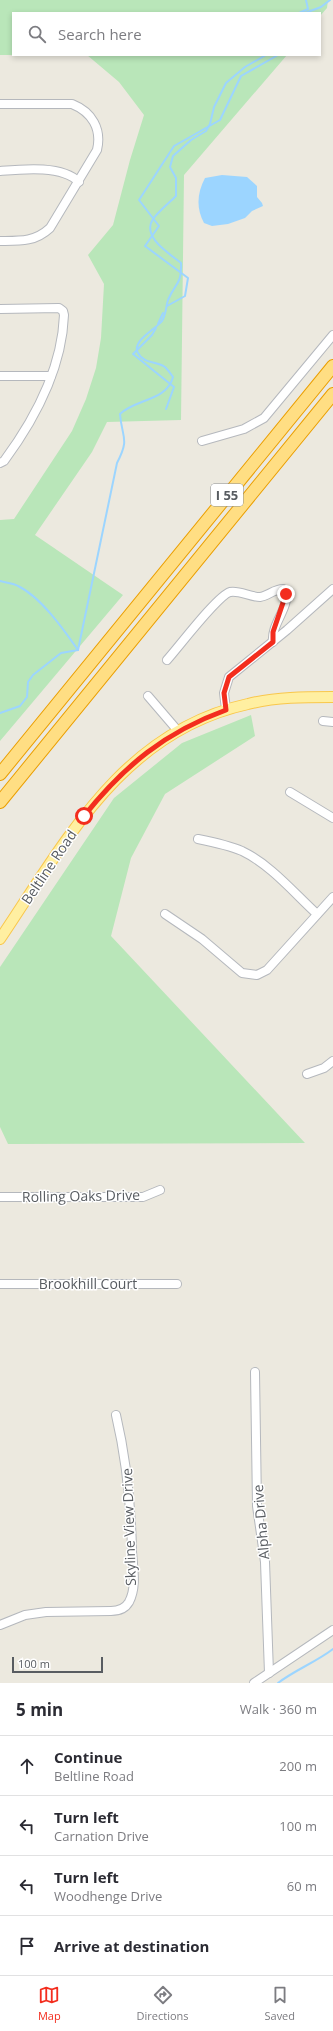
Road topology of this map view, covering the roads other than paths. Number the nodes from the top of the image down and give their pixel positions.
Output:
1 (0, 104) edge
2 (0, 171) edge
3 (79, 182) junction
4 (0, 241) edge
5 (0, 308) edge
6 (333, 335) edge
7 (333, 366) edge
8 (0, 376) edge
9 (51, 376) junction
10 (333, 394) edge
11 (202, 441) dead end
12 (0, 463) edge
13 (333, 589) edge
14 (273, 642) junction
15 (167, 660) dead end
16 (148, 696) dead end
17 (333, 697) edge
18 (226, 710) junction
19 (324, 721) dead end
20 (333, 722) edge
21 (178, 730) junction
22 (0, 774) edge
23 (290, 792) dead end
24 (0, 802) edge
25 (333, 818) edge
26 (198, 840) dead end
27 (333, 897) edge
28 (165, 914) dead end
29 (317, 914) junction
30 (0, 939) edge
31 (333, 1062) edge
32 (307, 1074) dead end
33 (160, 1190) dead end
34 (0, 1197) edge
35 (0, 1284) edge
36 (177, 1284) dead end
37 (255, 1372) dead end
38 (116, 1415) dead end
39 (0, 1625) edge
40 (333, 1630) edge
41 (269, 1673) junction
42 (254, 1683) edge

1 - 3 street
2 - 3 street
3 - 4 street
5 - 9 street
6 - 11 street
7 - 22 highway, I 55
8 - 9 street
9 - 12 street
10 - 24 highway, I 55
13 - 14 street
14 - 15 street
14 - 18 street
16 - 21 street
17 - 18 main road, Beltline Road
18 - 21 main road, Beltline Road
19 - 20 street
21 - 30 main road, Beltline Road
23 - 25 street
26 - 29 street
27 - 29 street
28 - 29 street
31 - 32 street
33 - 34 street, Rolling Oaks Drive
35 - 36 street, Brookhill Court
37 - 41 street, Alpha Drive
38 - 39 street, Skyline View Drive
40 - 41 street
41 - 42 street

